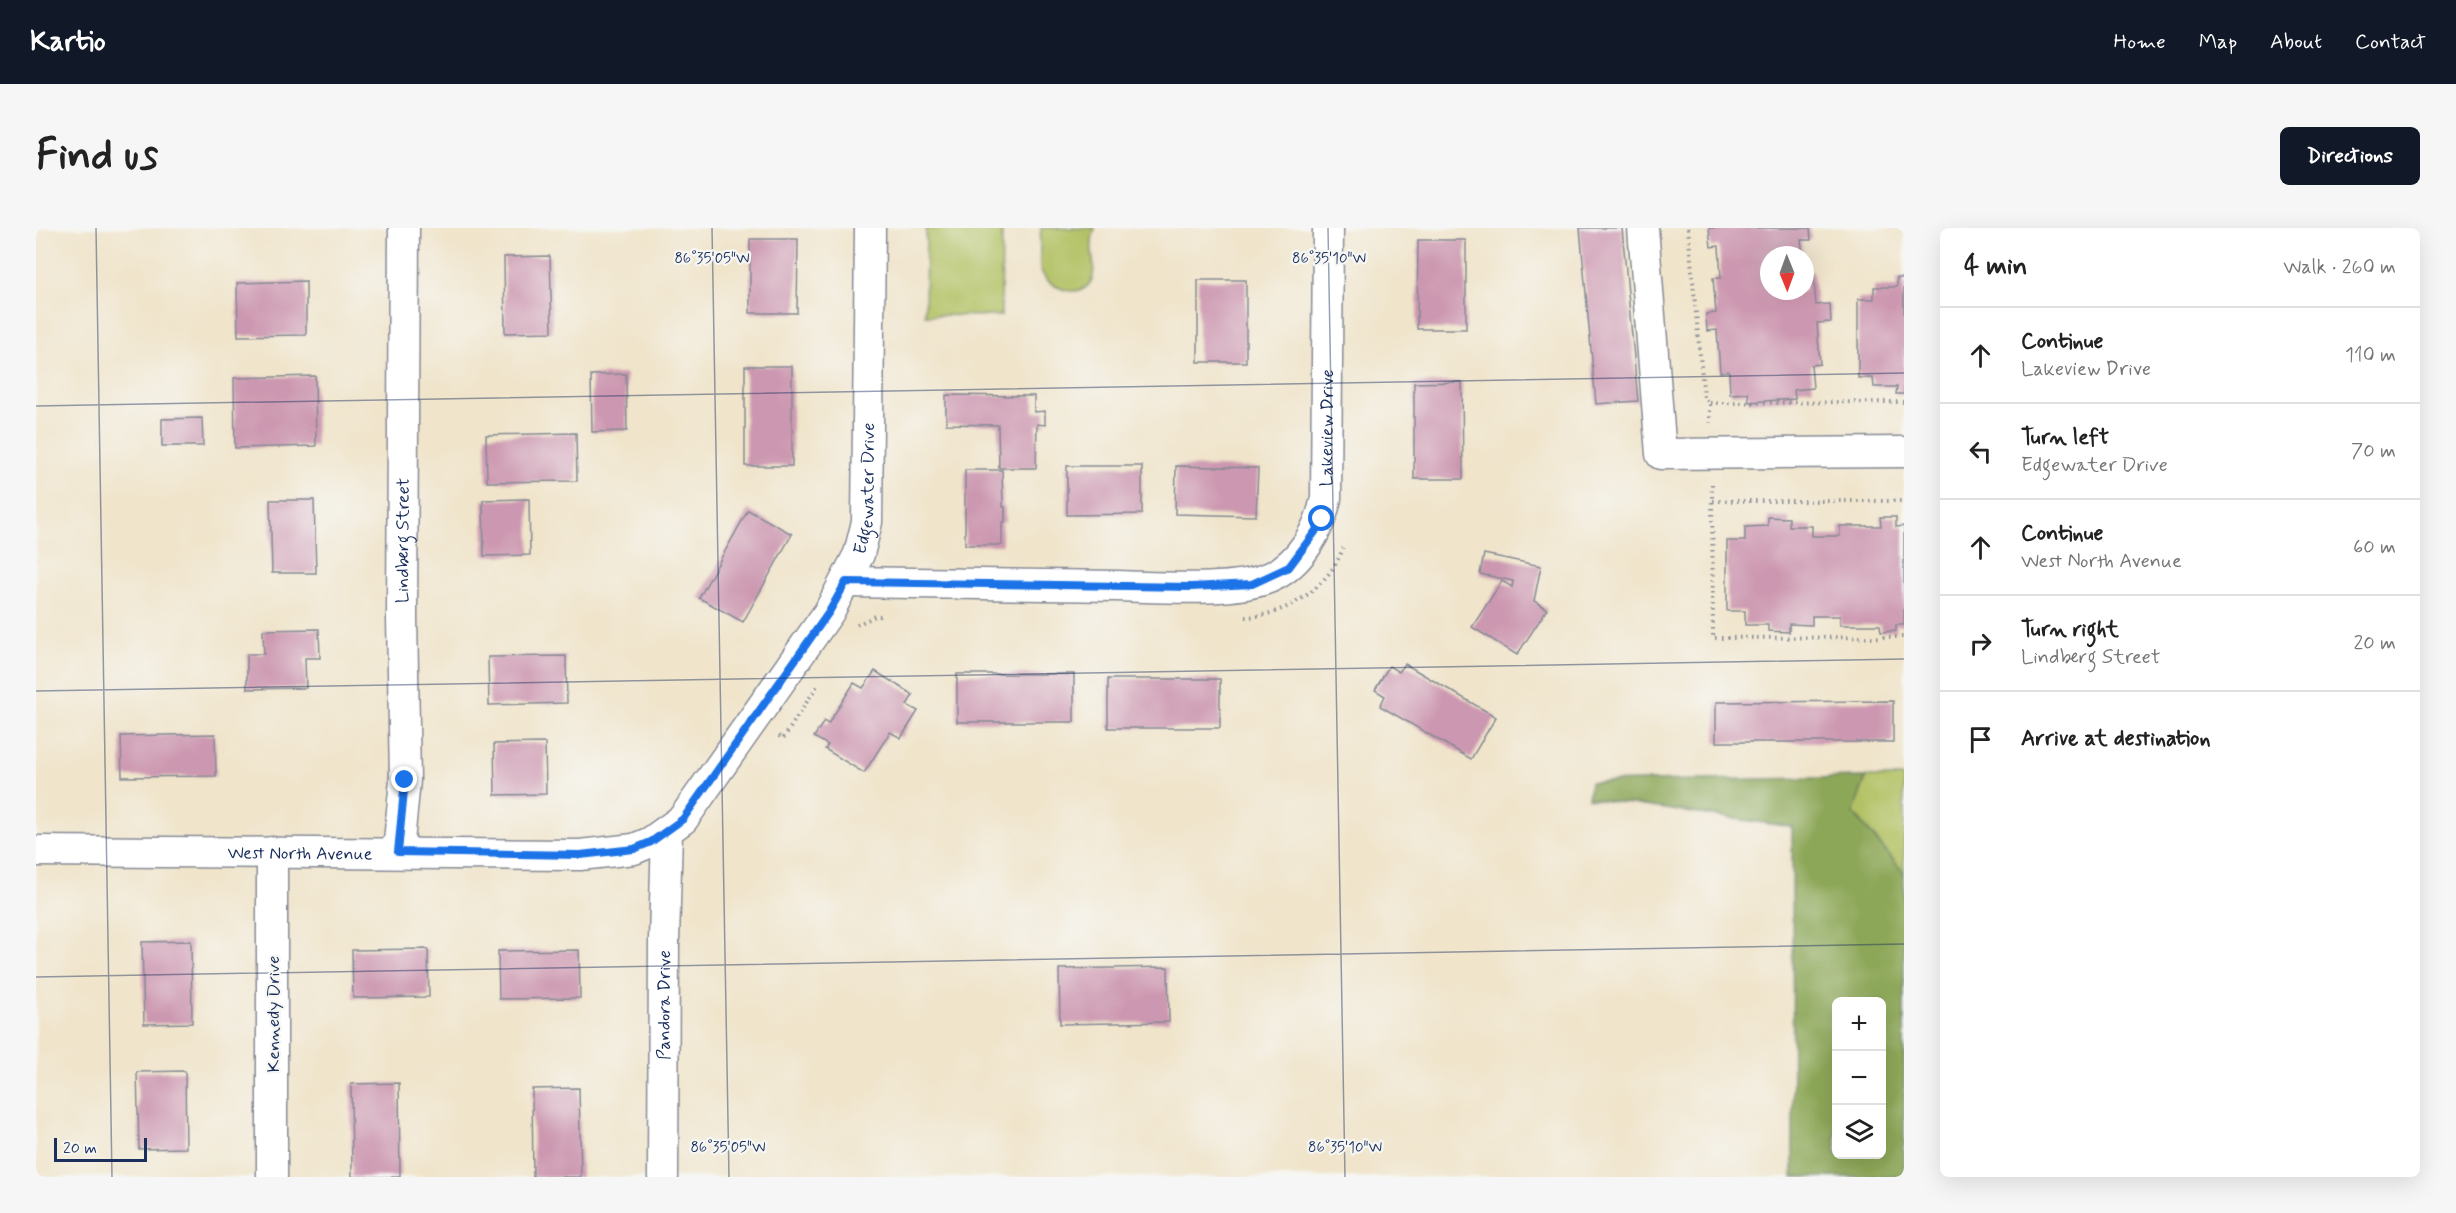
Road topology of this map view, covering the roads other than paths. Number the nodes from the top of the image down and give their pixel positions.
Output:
1 (404, 228) edge
2 (870, 228) edge
3 (1328, 228) edge
4 (1643, 228) edge
5 (1904, 452) edge
6 (846, 582) junction
7 (667, 831) junction
8 (36, 851) edge
9 (272, 852) junction
10 (398, 852) junction
11 (272, 1177) edge
12 (663, 1177) edge

1 - 10 street, Lindberg Street
2 - 6 street, Edgewater Drive
3 - 6 street, Lakeview Drive
4 - 5 street
6 - 7 street, Edgewater Drive
7 - 10 street, West North Avenue
7 - 12 street, Pandora Drive
8 - 9 street, West North Avenue
9 - 10 street, West North Avenue
9 - 11 street, Kennedy Drive

